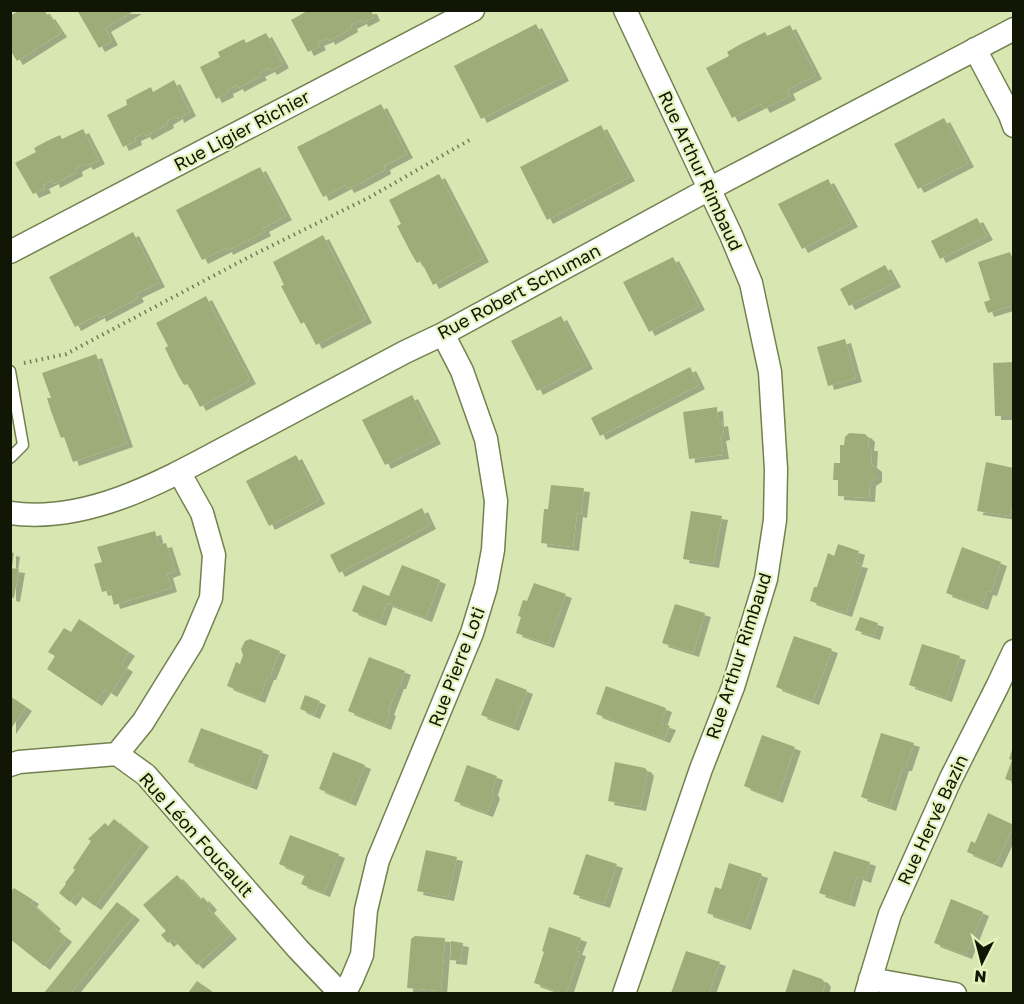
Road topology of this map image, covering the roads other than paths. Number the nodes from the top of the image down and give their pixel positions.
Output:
1 (473, 10) edge
2 (625, 10) edge
3 (1014, 29) edge
4 (975, 49) junction
5 (1014, 126) edge
6 (709, 189) junction
7 (10, 252) edge
8 (443, 334) junction
9 (10, 371) edge
10 (10, 458) edge
11 (179, 472) junction
12 (10, 513) edge
13 (1014, 651) edge
14 (117, 754) junction
15 (10, 765) edge
16 (868, 986) edge
17 (343, 993) edge
18 (624, 993) edge
19 (955, 993) edge

1 - 7 street, Rue Ligier Richier
2 - 6 street, Rue Arthur Rimbaud
3 - 4 street, Rue Robert Schuman
4 - 5 street
4 - 6 street, Rue Robert Schuman
6 - 8 street, Rue Robert Schuman
6 - 18 street, Rue Arthur Rimbaud
8 - 11 street, Rue Robert Schuman
8 - 17 street, Rue Pierre Loti
9 - 10 lane
11 - 12 street, Rue Robert Schuman
11 - 14 street
13 - 16 street, Rue Hervé Bazin
14 - 15 street
14 - 17 street, Rue Léon Foucault
16 - 19 street

